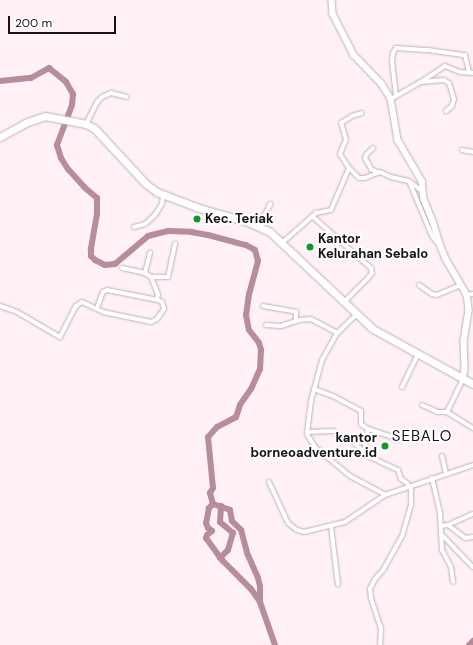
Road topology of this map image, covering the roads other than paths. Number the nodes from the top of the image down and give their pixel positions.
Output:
1 (332, 0) edge
2 (471, 73) edge
3 (421, 82) junction
4 (126, 97) dead end
5 (393, 97) junction
6 (446, 111) dead end
7 (362, 113) dead end
8 (86, 124) junction
9 (0, 137) edge
10 (373, 148) dead end
11 (462, 150) dead end
12 (473, 152) edge
13 (349, 168) junction
14 (377, 172) junction
15 (409, 181) junction
16 (423, 192) junction
17 (163, 196) junction
18 (270, 204) dead end
19 (312, 216) junction
20 (259, 226) junction
21 (134, 227) dead end
22 (283, 242) junction
23 (175, 244) dead end
24 (441, 246) junction
25 (150, 253) dead end
26 (122, 268) dead end
27 (145, 273) junction
28 (152, 277) junction
29 (419, 285) dead end
30 (461, 285) junction
31 (470, 294) edge
32 (157, 299) junction
33 (344, 302) junction
34 (0, 306) edge
35 (263, 306) dead end
36 (97, 308) junction
37 (357, 314) junction
38 (296, 321) junction
39 (266, 325) dead end
40 (337, 333) junction
41 (418, 354) junction
42 (463, 379) junction
43 (473, 384) edge
44 (402, 387) dead end
45 (314, 389) junction
46 (422, 406) dead end
47 (448, 412) junction
48 (473, 428) edge
49 (368, 429) junction
50 (334, 431) dead end
51 (307, 432) junction
52 (401, 440) dead end
53 (354, 443) dead end
54 (364, 451) junction
55 (442, 456) dead end
56 (473, 465) edge
57 (446, 473) junction
58 (432, 478) junction
59 (269, 482) dead end
60 (405, 482) junction
61 (410, 486) junction
62 (403, 489) junction
63 (385, 495) junction
64 (473, 514) edge
65 (448, 525) junction
66 (331, 526) junction
67 (441, 526) junction
68 (441, 534) junction
69 (473, 537) edge
70 (473, 566) edge
71 (453, 582) dead end
72 (338, 585) dead end
73 (380, 645) edge

1 - 5 main road
2 - 3 street
2 - 5 street
3 - 5 street
3 - 6 street
4 - 8 street
5 - 16 main road
7 - 13 street
8 - 9 highway
8 - 17 highway
10 - 14 street
11 - 12 street
13 - 14 street
13 - 19 street
14 - 15 street
15 - 16 street
15 - 24 street
16 - 24 main road
17 - 20 highway
17 - 21 street
18 - 20 street
19 - 22 street
19 - 33 street
20 - 22 highway
22 - 33 highway
23 - 28 street
24 - 30 main road
25 - 27 street
26 - 27 street
27 - 28 street
28 - 32 street
29 - 30 street
30 - 31 main road
31 - 42 main road
32 - 36 street
32 - 36 street
33 - 37 highway
34 - 36 street
35 - 38 street
37 - 40 street
37 - 41 highway
38 - 39 street
38 - 40 street
40 - 45 street
41 - 42 highway
41 - 44 street
42 - 43 highway
42 - 47 street
45 - 49 street
45 - 51 street
46 - 47 street
47 - 48 street
49 - 52 street
49 - 54 street
50 - 51 street
51 - 63 street
53 - 54 street
54 - 60 street
55 - 57 street
56 - 57 street
57 - 58 street
58 - 61 street
58 - 67 street
59 - 66 street
60 - 61 street
60 - 62 street
61 - 62 street
61 - 73 street
62 - 63 street
63 - 66 street
64 - 65 street
65 - 67 street
65 - 69 street
66 - 72 street
67 - 68 street
68 - 70 street
68 - 71 street

